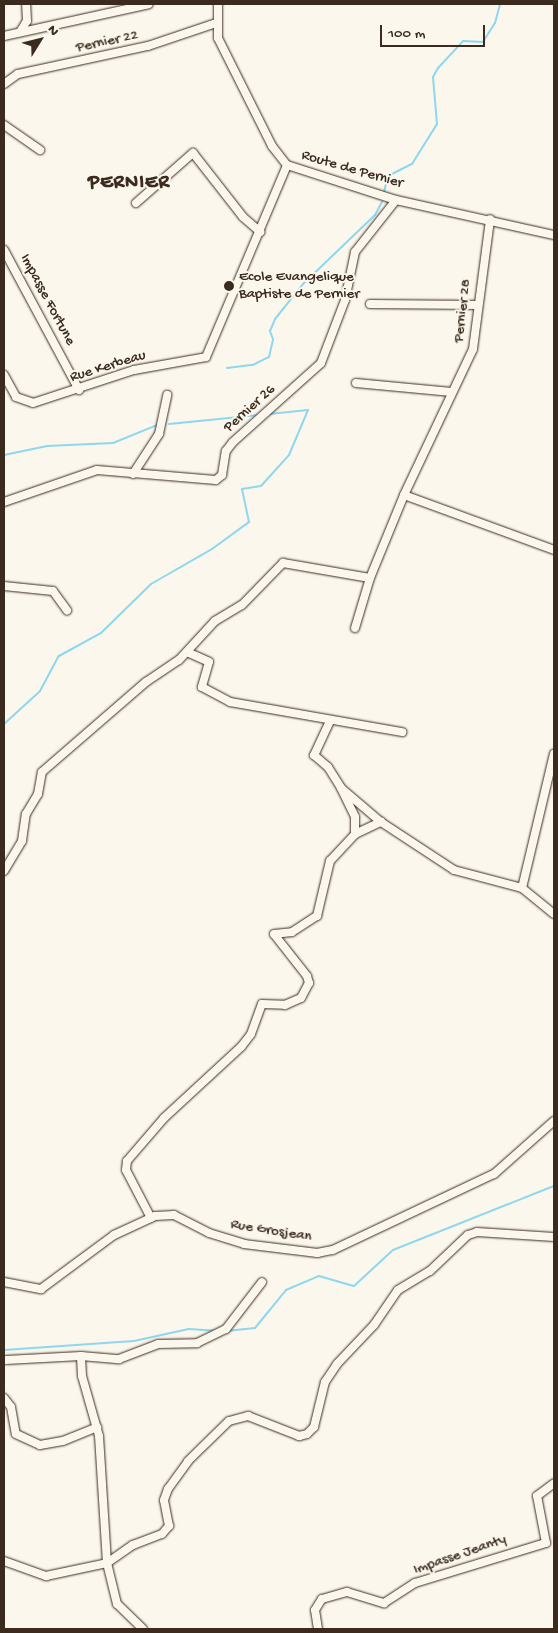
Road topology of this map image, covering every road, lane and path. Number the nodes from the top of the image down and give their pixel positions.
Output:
1 (26, 4) edge
2 (148, 4) edge
3 (218, 4) edge
4 (216, 24) junction
5 (20, 32) junction
6 (4, 36) edge
7 (4, 84) edge
8 (4, 125) edge
9 (40, 150) dead end
10 (288, 165) junction
11 (396, 200) junction
12 (136, 203) dead end
13 (490, 219) junction
14 (260, 232) junction
15 (554, 235) edge
16 (4, 250) edge
17 (370, 304) dead end
18 (478, 305) junction
19 (4, 376) edge
20 (356, 383) dead end
21 (79, 390) junction
22 (452, 392) junction
23 (167, 396) dead end
24 (133, 474) junction
25 (404, 495) junction
26 (4, 502) edge
27 (554, 550) edge
28 (370, 578) junction
29 (4, 586) edge
30 (67, 610) dead end
31 (354, 628) dead end
32 (187, 652) junction
33 (330, 721) junction
34 (402, 732) dead end
35 (554, 754) edge
36 (341, 788) junction
37 (381, 822) junction
38 (355, 834) junction
39 (4, 871) edge
40 (522, 888) junction
41 (554, 914) edge
42 (554, 1120) edge
43 (150, 1218) junction
44 (554, 1237) edge
45 (4, 1282) edge
46 (262, 1282) dead end
47 (81, 1356) junction
48 (6, 1360) dead end
49 (4, 1398) edge
50 (96, 1427) junction
51 (554, 1483) edge
52 (4, 1561) edge
53 (107, 1563) junction
54 (143, 1629) edge
55 (318, 1629) edge

1 - 5 street
2 - 5 street
3 - 4 street, Route de Pernier
4 - 7 street, Pernier 22
4 - 10 street, Route de Pernier
5 - 6 street
8 - 9 street
10 - 11 street, Route de Pernier
10 - 14 street, Rue Kerbeau
11 - 13 street, Route de Pernier
11 - 24 street, Pernier 26
12 - 14 street
13 - 15 street, Route de Pernier
13 - 18 street, Pernier 28
14 - 21 street, Rue Kerbeau
16 - 21 street, Impasse Fortune
17 - 18 street
18 - 22 street, Pernier 28
19 - 21 street, Rue Kerbeau
20 - 22 street
22 - 25 street, Pernier 28
23 - 24 street
24 - 26 street, Pernier 26
25 - 27 street
25 - 28 street, Pernier 28
28 - 31 street, Pernier 28
28 - 32 street
29 - 30 street
32 - 33 street
32 - 39 street
33 - 34 street
33 - 36 street
35 - 40 street
36 - 37 street
36 - 38 street
37 - 38 street
37 - 40 street
38 - 43 street
40 - 41 street
42 - 43 street, Rue Grosjean
43 - 45 street, Rue Grosjean
44 - 53 street
46 - 47 street
47 - 48 street
47 - 50 street
49 - 50 street
50 - 53 street
51 - 55 street, Impasse Jeanty
52 - 53 street
53 - 54 street

